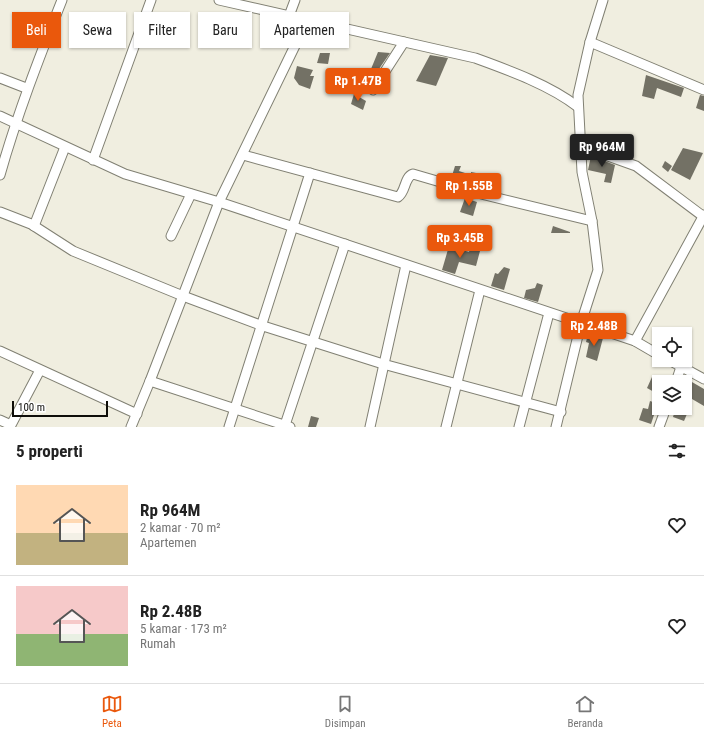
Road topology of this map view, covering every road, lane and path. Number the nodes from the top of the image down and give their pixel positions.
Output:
1 (62, 0) edge
2 (151, 0) edge
3 (219, 0) edge
4 (295, 0) edge
5 (603, 0) edge
6 (272, 12) edge
7 (290, 12) edge
8 (349, 30) edge
9 (404, 42) junction
10 (590, 42) junction
11 (294, 48) edge
12 (0, 78) edge
13 (26, 88) junction
14 (373, 90) dead end
15 (704, 90) edge
16 (578, 107) junction
17 (0, 116) edge
18 (14, 123) junction
19 (65, 146) junction
20 (580, 146) junction
21 (243, 155) junction
22 (93, 160) junction
23 (310, 173) junction
24 (0, 175) edge
25 (191, 194) junction
26 (219, 202) junction
27 (0, 212) edge
28 (704, 216) edge
29 (592, 221) junction
30 (34, 226) junction
31 (293, 227) junction
32 (171, 236) dead end
33 (345, 244) junction
34 (406, 265) junction
35 (480, 290) junction
36 (183, 296) junction
37 (549, 313) junction
38 (581, 323) junction
39 (260, 325) junction
40 (635, 341) junction
41 (311, 342) junction
42 (0, 351) edge
43 (652, 351) edge
44 (383, 364) junction
45 (681, 367) joint
46 (40, 370) junction
47 (678, 375) edge
48 (704, 379) edge
49 (150, 381) junction
50 (456, 383) junction
51 (524, 403) junction
52 (234, 409) junction
53 (560, 412) junction
54 (137, 414) junction
55 (663, 415) edge
56 (0, 420) edge
57 (288, 426) edge
58 (131, 427) edge
59 (229, 427) edge
60 (370, 427) edge
61 (446, 427) edge
62 (519, 427) edge
63 (556, 427) edge
64 (659, 427) edge

1 - 13 street
2 - 22 street
3 - 6 street
4 - 7 street
5 - 10 street
8 - 9 street
9 - 14 street
9 - 16 street
10 - 15 street
10 - 16 street
11 - 21 street
12 - 13 street
13 - 18 street
16 - 20 street
17 - 18 street
18 - 19 street
18 - 24 street
19 - 22 street
19 - 30 street
20 - 28 street
20 - 29 street
21 - 23 street
21 - 26 street
22 - 25 street
23 - 29 street
23 - 31 street
25 - 26 street
25 - 32 street
26 - 31 street
26 - 36 street
27 - 30 street
28 - 40 street
29 - 38 street
30 - 36 street
31 - 33 street
31 - 39 street
33 - 34 street
33 - 41 street
34 - 35 street
34 - 44 street
35 - 37 street
35 - 50 street
36 - 39 street
36 - 49 street
37 - 38 street
37 - 51 street
38 - 40 street
38 - 53 street
39 - 41 street
39 - 52 street
40 - 43 street
41 - 44 street
41 - 57 street
42 - 46 street
44 - 50 street
44 - 60 street
45 - 47 street
45 - 48 street
46 - 54 street
46 - 56 street
49 - 52 street
49 - 54 street
50 - 51 street
50 - 61 street
51 - 53 street
51 - 62 street
52 - 57 street
52 - 59 street
53 - 63 street
54 - 58 street
55 - 64 street

